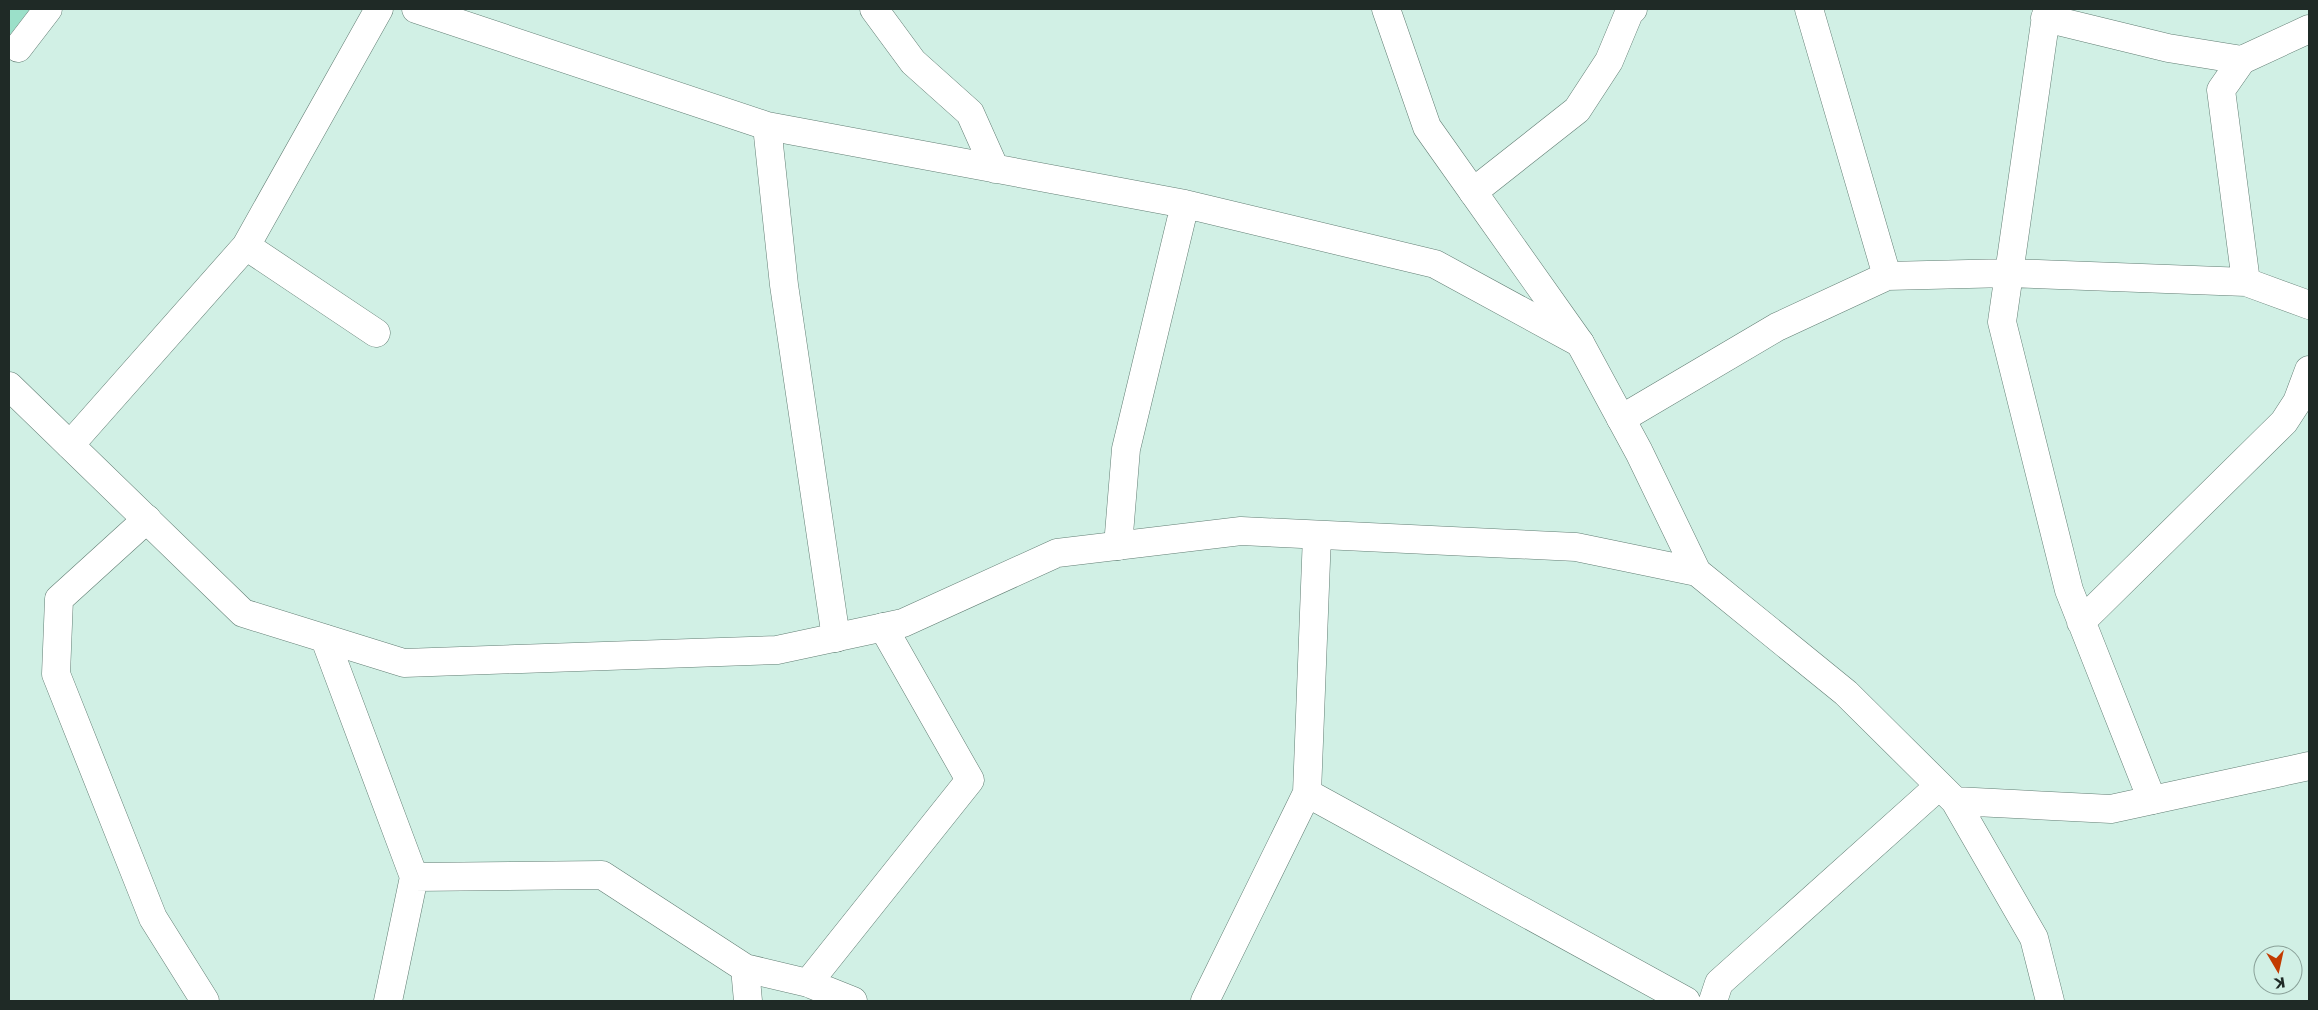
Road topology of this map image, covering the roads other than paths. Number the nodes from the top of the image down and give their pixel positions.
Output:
1 (48, 9) edge
2 (378, 9) edge
3 (416, 9) edge
4 (874, 9) edge
5 (1386, 9) edge
6 (1633, 9) edge
7 (1809, 9) edge
8 (2046, 14) edge
9 (2309, 29) edge
10 (18, 48) dead end
11 (2242, 60) junction
12 (767, 126) junction
13 (995, 169) junction
14 (1473, 192) junction
15 (1185, 204) junction
16 (246, 246) junction
17 (2009, 273) junction
18 (1886, 276) junction
19 (2246, 282) junction
20 (2309, 305) edge
21 (376, 333) dead end
22 (1580, 343) junction
23 (2309, 370) edge
24 (9, 386) edge
25 (2303, 407) edge
26 (1622, 418) junction
27 (70, 445) junction
28 (147, 519) junction
29 (1317, 535) junction
30 (1118, 546) junction
31 (1697, 572) junction
32 (2081, 622) junction
33 (883, 627) junction
34 (836, 638) junction
35 (325, 639) junction
36 (2309, 766) edge
37 (1307, 793) junction
38 (1947, 794) junction
39 (2152, 800) junction
40 (414, 877) junction
41 (745, 968) junction
42 (808, 983) junction
43 (205, 1001) edge
44 (388, 1001) edge
45 (748, 1001) edge
46 (853, 1001) edge
47 (1205, 1001) edge
48 (1686, 1001) edge
49 (1713, 1001) edge
50 (2050, 1001) edge

1 - 10 street
2 - 16 street
3 - 12 street
4 - 13 street
5 - 14 street
6 - 14 street
7 - 18 street
8 - 11 street
8 - 17 street
9 - 11 street
11 - 19 street
12 - 13 street
12 - 34 street
13 - 15 street
14 - 22 street
15 - 22 street
15 - 30 street
16 - 21 street
16 - 27 street
17 - 18 street
17 - 19 street
17 - 32 street
18 - 26 street
19 - 20 street
22 - 26 street
23 - 25 street
24 - 27 street
25 - 32 street
26 - 31 street
27 - 28 street
28 - 35 street
28 - 43 street
29 - 30 street
29 - 31 street
29 - 37 street
30 - 33 street
31 - 38 street
32 - 39 street
33 - 34 street
33 - 42 street
34 - 35 street
35 - 40 street
36 - 39 street
37 - 47 street
37 - 48 street
38 - 39 street
38 - 49 street
38 - 50 street
40 - 41 street
40 - 44 street
41 - 42 street
41 - 45 street
42 - 46 street

